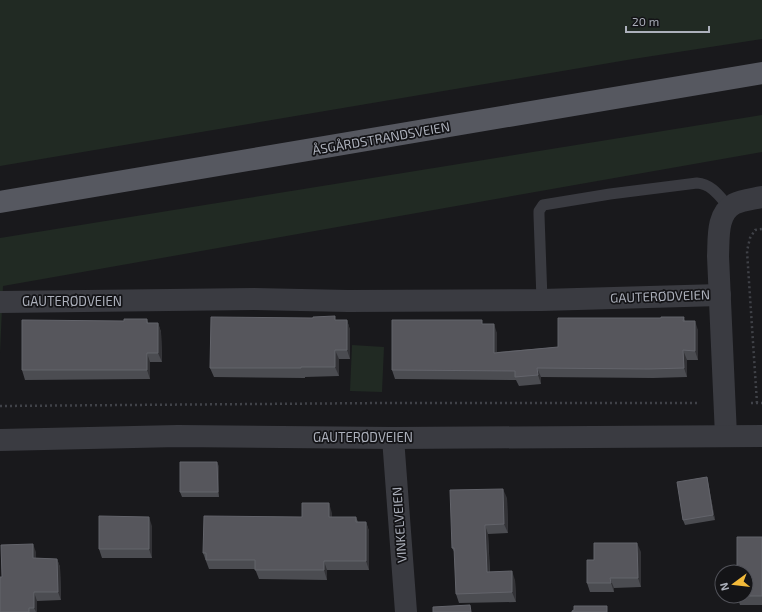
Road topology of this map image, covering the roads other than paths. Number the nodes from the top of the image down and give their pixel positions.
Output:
1 (762, 73) edge
2 (762, 197) edge
3 (0, 202) edge
4 (729, 207) junction
5 (720, 295) junction
6 (542, 300) junction
7 (0, 302) edge
8 (726, 436) junction
9 (762, 436) edge
10 (393, 438) junction
11 (0, 440) edge
12 (406, 612) edge

1 - 3 main road, ÅSGÅRDSTRANDSVEIEN
2 - 4 street
4 - 5 street, GAUTERØDVEIEN
4 - 6 lane
5 - 6 street, GAUTERØDVEIEN
5 - 8 street, GAUTERØDVEIEN
6 - 7 street, GAUTERØDVEIEN
8 - 9 street, GAUTERØDVEIEN
8 - 10 street, GAUTERØDVEIEN
10 - 11 street, GAUTERØDVEIEN
10 - 12 street, VINKELVEIEN

